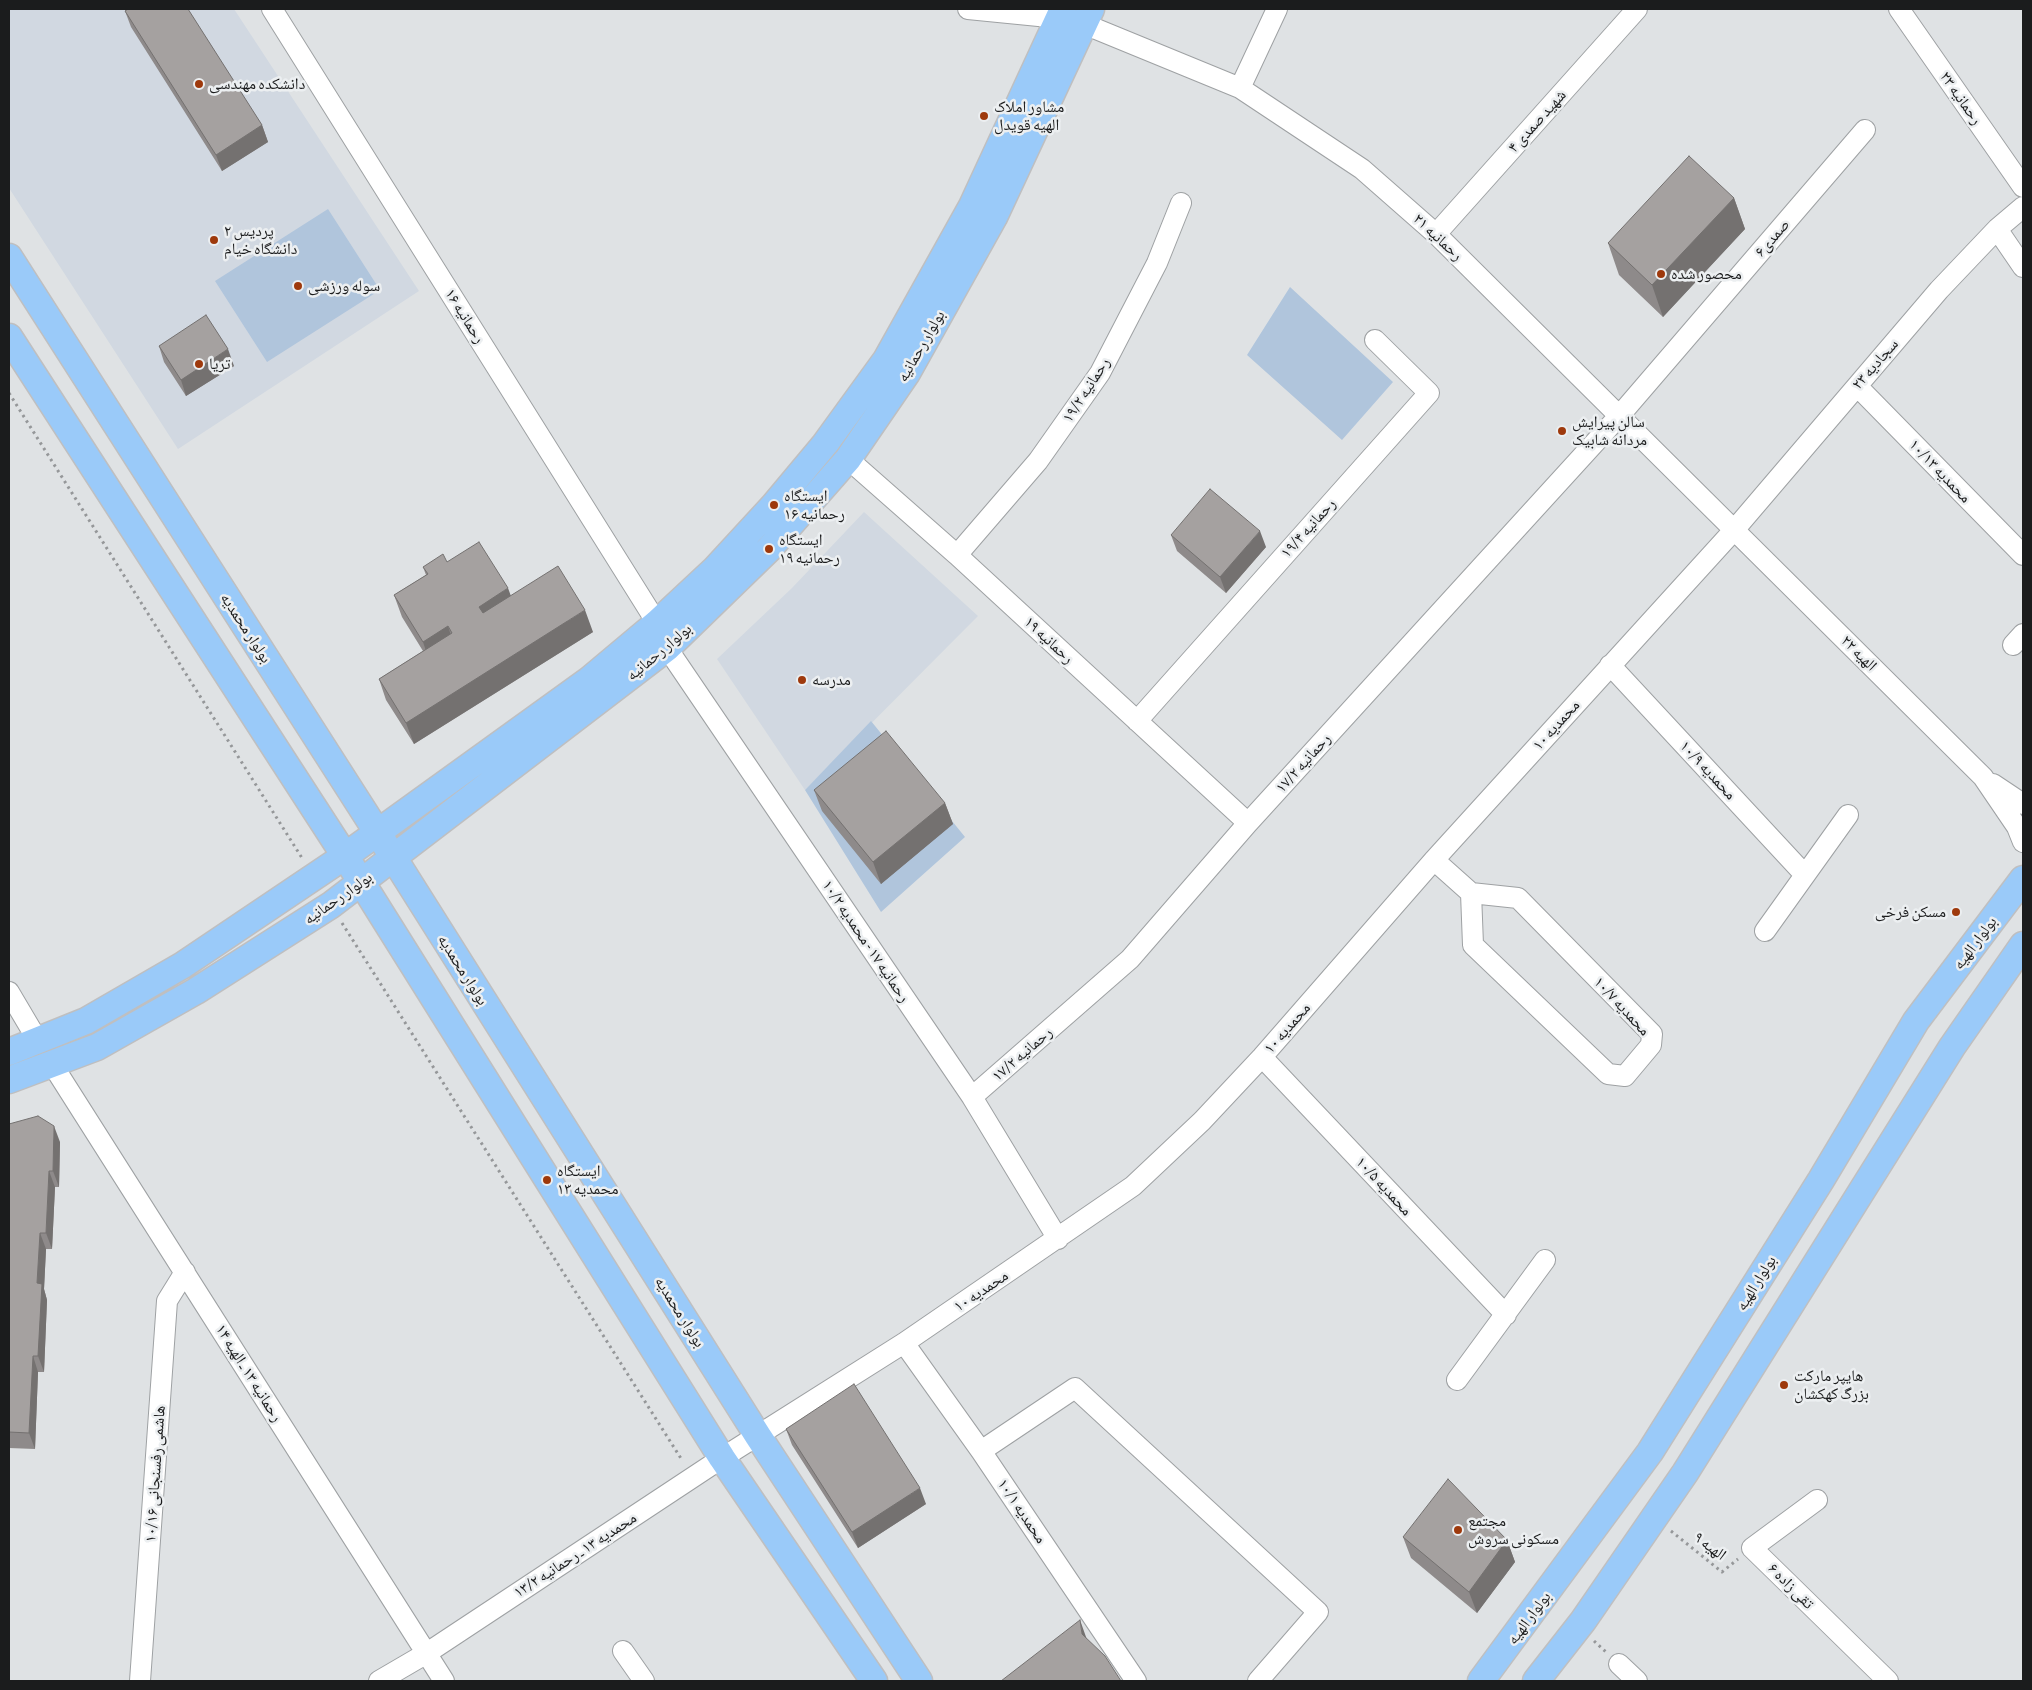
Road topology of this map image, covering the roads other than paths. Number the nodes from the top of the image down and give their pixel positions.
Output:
1 (272, 9) edge
2 (968, 9) edge
3 (1277, 9) edge
4 (1637, 9) edge
5 (1899, 9) edge
6 (1061, 14) edge
7 (1088, 16) edge
8 (1240, 88) junction
9 (1865, 130) dead end
10 (2023, 188) edge
11 (1181, 203) dead end
12 (2023, 207) edge
13 (1998, 229) junction
14 (1436, 234) junction
15 (9, 257) edge
16 (2023, 267) edge
17 (9, 337) edge
18 (1375, 340) dead end
19 (1857, 386) junction
20 (1620, 415) junction
21 (848, 459) junction
22 (1736, 529) junction
23 (957, 555) junction
24 (2023, 556) edge
25 (657, 623) junction
26 (668, 648) junction
27 (1610, 665) junction
28 (1137, 721) junction
29 (1983, 777) junction
30 (2023, 804) edge
31 (1848, 815) dead end
32 (1248, 823) junction
33 (377, 832) junction
34 (2023, 842) edge
35 (345, 856) junction
36 (394, 860) junction
37 (1434, 860) junction
38 (1805, 875) junction
39 (2023, 879) edge
40 (360, 883) junction
41 (1471, 894) junction
42 (1765, 931) dead end
43 (2023, 945) edge
44 (9, 992) edge
45 (38, 1041) junction
46 (9, 1052) edge
47 (1262, 1057) junction
48 (52, 1064) junction
49 (9, 1080) edge
50 (972, 1097) junction
51 (1058, 1238) junction
52 (1546, 1260) dead end
53 (185, 1272) junction
54 (1506, 1315) junction
55 (904, 1343) junction
56 (1458, 1380) dead end
57 (758, 1436) junction
58 (982, 1450) junction
59 (722, 1458) junction
60 (1817, 1500) dead end
61 (623, 1651) dead end
62 (427, 1652) junction
63 (1619, 1664) road end
64 (140, 1681) edge
65 (379, 1681) edge
66 (444, 1681) edge
67 (644, 1681) edge
68 (874, 1681) edge
69 (919, 1681) edge
70 (1136, 1681) edge
71 (1258, 1681) edge
72 (1481, 1681) edge
73 (1536, 1681) edge
74 (1637, 1681) edge
75 (1888, 1681) edge

1 - 25 street, رحمانیه ۱۶
2 - 6 street
3 - 8 street
4 - 14 street, شهید صمدی ۴
5 - 10 street, رحمانیه ۲۳
6 - 7 main road
6 - 25 main road, بولوار رحمانیه
7 - 8 street, رحمانیه ۲۱
7 - 21 main road, بولوار رحمانیه
8 - 14 street, رحمانیه ۲۱
9 - 20 street, صمدی۶
11 - 23 street, رحمانیه ۱۹/۲
12 - 13 street, سجادیه ۲۳
13 - 16 street
13 - 19 street, سجادیه ۲۳
14 - 20 street, رحمانیه ۲۱
15 - 33 main road, بولوار محمدیه
17 - 35 main road
18 - 28 street, رحمانیه ۱۹/۴
19 - 22 street, سجادیه ۲۳
19 - 24 street, محمدیه ۱۰/۱۳
20 - 22 street, رحمانیه ۲۱
20 - 32 street, رحمانیه ۱۷/۲
21 - 23 street, رحمانیه ۱۹
21 - 26 main road, بولوار رحمانیه
22 - 27 street, محمدیه ۱۰
22 - 29 street, الهیه ۲۲
23 - 28 street, رحمانیه ۱۹
25 - 33 main road, بولوار رحمانیه
26 - 36 main road, بولوار رحمانیه
26 - 50 street, رحمانیه ۱۷ - محمدیه ۱۰/۲
27 - 37 street, محمدیه ۱۰
27 - 38 street, محمدیه ۱۰/۹
28 - 32 street, رحمانیه ۱۹
29 - 30 street
29 - 34 street
31 - 38 street
32 - 50 street, رحمانیه ۱۷/۲
33 - 35 main road, بولوار رحمانیه
33 - 36 main road, بولوار محمدیه
35 - 40 main road
35 - 45 main road, بولوار رحمانیه
36 - 40 main road, بولوار رحمانیه
36 - 57 main road, بولوار محمدیه
37 - 41 street
37 - 47 street, محمدیه ۱۰
38 - 42 street
39 - 72 main road, بولوار الهیه
40 - 48 main road, بولوار رحمانیه
40 - 59 main road
41 - 41 street, محمدیه ۱۰/۷
43 - 73 main road
44 - 45 street
45 - 46 main road, بولوار رحمانیه
47 - 51 street, محمدیه ۱۰
47 - 54 street, محمدیه ۱۰/۵
48 - 49 main road, بولوار رحمانیه
48 - 53 street, رحمانیه ۱۳ ـ الهیه ۱۴
50 - 51 street, رحمانیه ۱۷ - محمدیه ۱۰/۲
51 - 55 street, محمدیه ۱۰
52 - 54 street
53 - 62 street, رحمانیه ۱۳ ـ الهیه ۱۴
53 - 64 street, هاشمی رفسنجانی ۱۰/۱۶
54 - 56 street
55 - 57 street, محمدیه ۱۰
55 - 58 street, محمدیه ۱۰/۱
57 - 59 street, محمدیه ۱۰
57 - 69 main road, بولوار محمدیه
58 - 70 street, محمدیه ۱۰/۱
58 - 71 street
59 - 62 street, محمدیه ۱۳ ـ رحمانیه ۱۳/۲
59 - 68 main road
60 - 75 street, تقی زاده ۶
61 - 67 street
62 - 65 street, محمدیه ۱۳ ـ رحمانیه ۱۳/۲
62 - 66 street, رحمانیه ۱۳ ـ الهیه ۱۴
63 - 74 street

